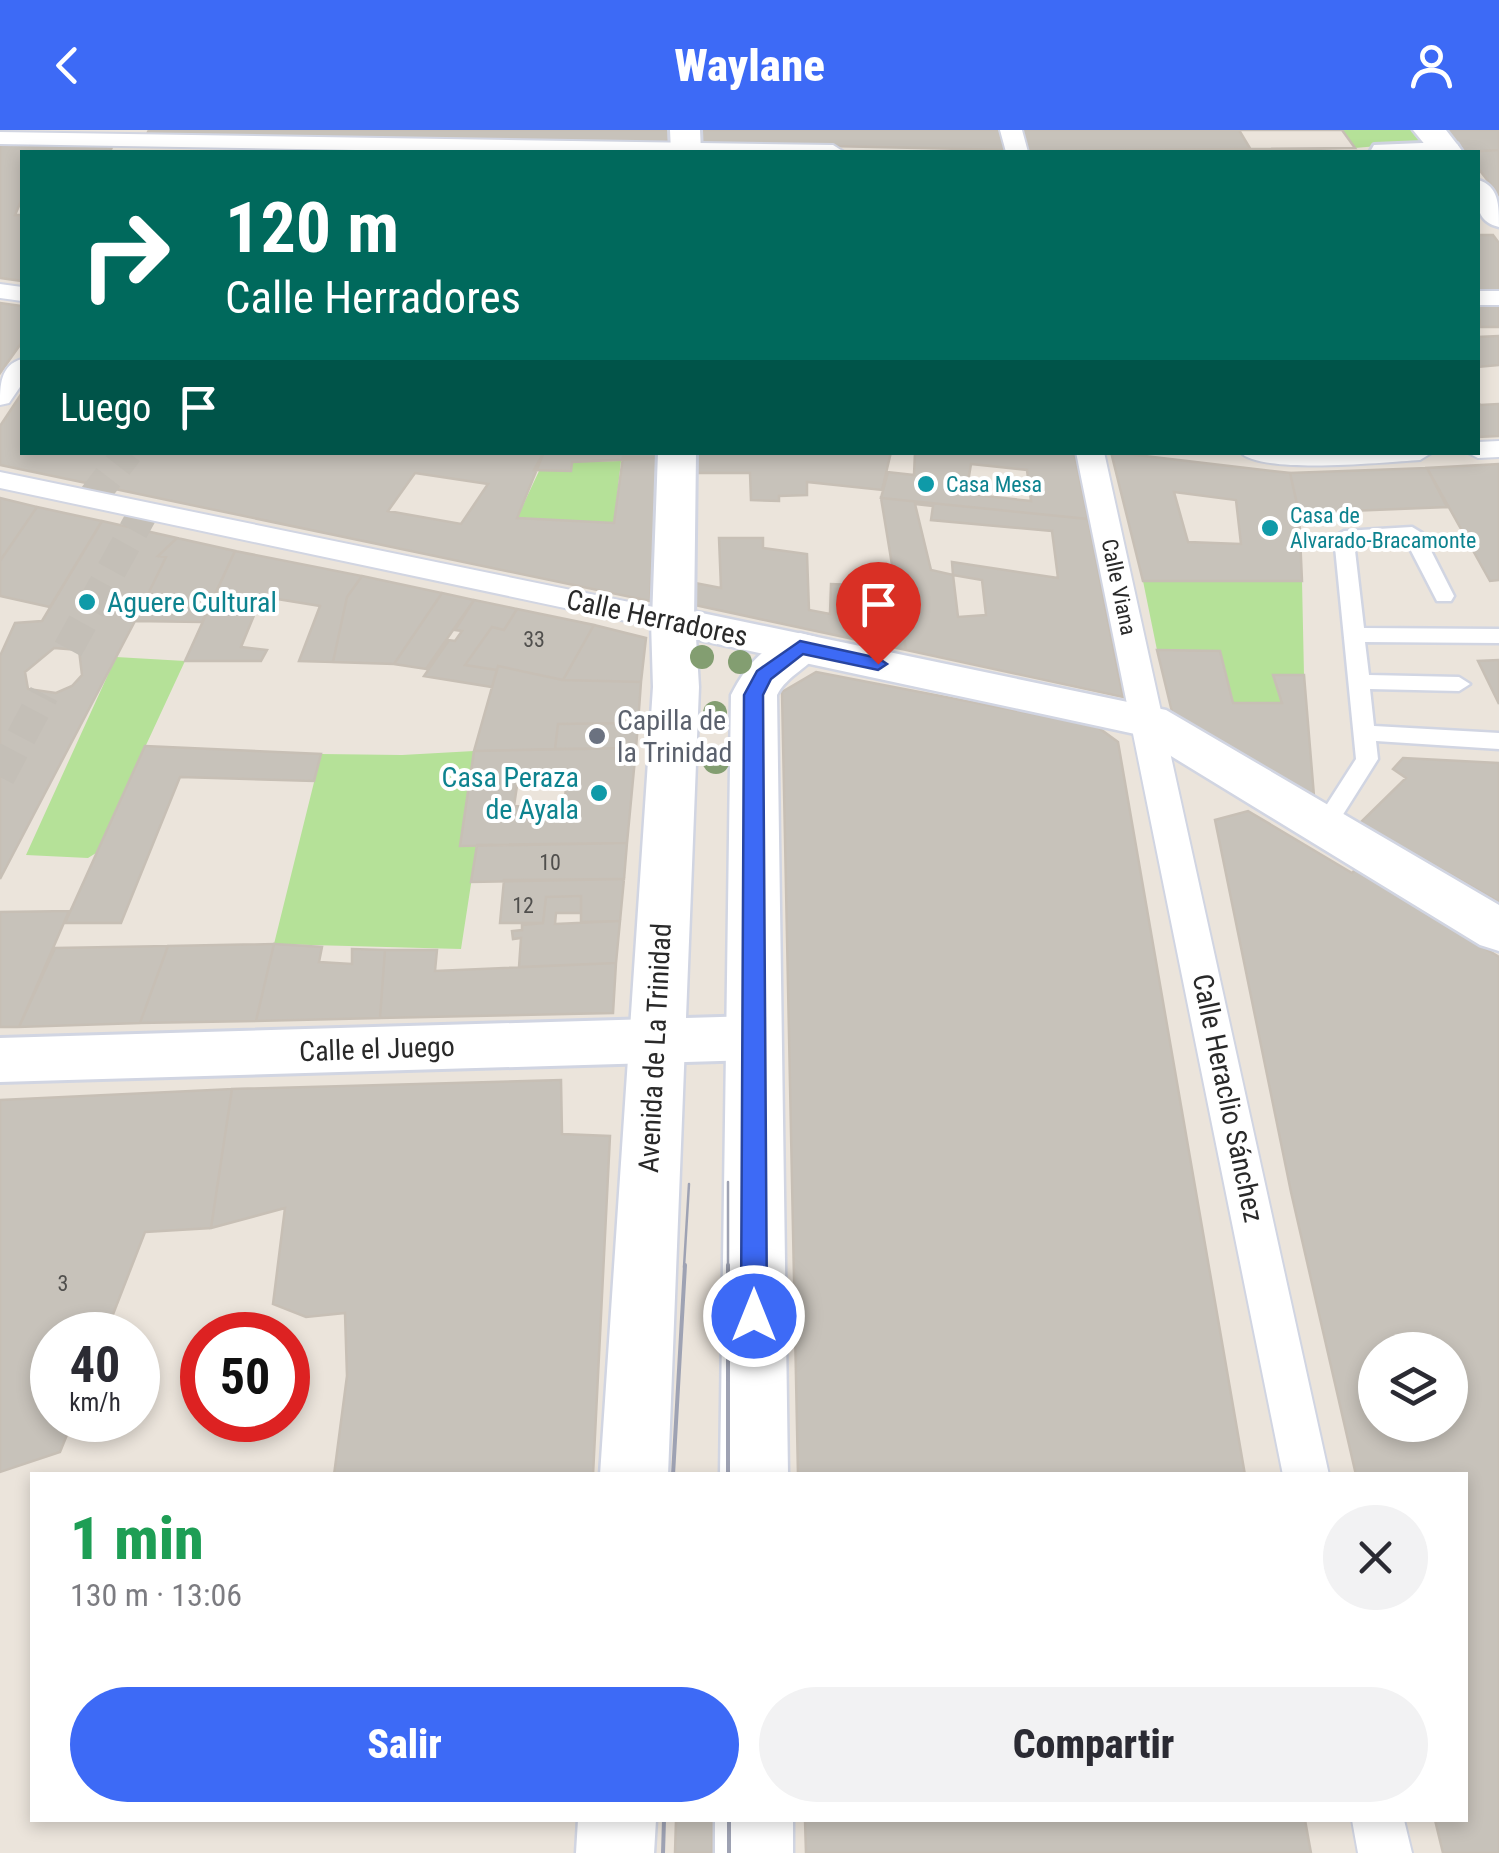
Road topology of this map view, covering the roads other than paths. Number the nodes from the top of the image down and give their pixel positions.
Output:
1 (1429, 130) edge
2 (0, 138) edge
3 (128, 141) edge
4 (686, 144) edge
5 (796, 150) edge
6 (1444, 150) edge
7 (1480, 193) edge
8 (1499, 217) edge
9 (20, 370) edge
10 (0, 397) edge
11 (677, 455) edge
12 (1091, 455) edge
13 (1277, 455) edge
14 (1360, 455) edge
15 (0, 480) edge
16 (1444, 596) dead end
17 (672, 622) junction
18 (1354, 634) junction
19 (1499, 636) edge
20 (800, 648) junction
21 (1359, 682) junction
22 (1459, 684) dead end
23 (676, 687) junction
24 (754, 695) junction
25 (1149, 721) junction
26 (1364, 733) junction
27 (1499, 741) edge
28 (1324, 826) junction
29 (1499, 932) edge
30 (754, 1038) junction
31 (655, 1040) junction
32 (0, 1060) edge
33 (634, 1472) edge
34 (754, 1472) edge
35 (1305, 1472) edge
36 (616, 1822) edge
37 (754, 1822) edge
38 (1378, 1822) edge
39 (615, 1853) edge
40 (754, 1853) edge
41 (1385, 1853) edge

1 - 6 main road
2 - 3 street
3 - 4 street
4 - 5 street
7 - 8 main road
9 - 10 street
11 - 17 street
12 - 25 street, Calle Viana
13 - 14 street
15 - 17 street, Calle Herradores
16 - 18 lane
17 - 20 main road, Calle Herradores
17 - 23 main road, Avenida de La Trinidad
18 - 19 lane
18 - 21 lane
20 - 24 main road
20 - 25 main road, Calle Herradores
21 - 22 lane
21 - 26 lane
23 - 24 main road
23 - 31 main road, Avenida de La Trinidad
24 - 30 main road
25 - 28 main road, Calle Herradores
25 - 35 street, Calle Heraclio Sánchez
26 - 27 lane
26 - 28 lane
28 - 29 main road, Calle Herradores
30 - 31 street, Calle el Juego
30 - 34 main road
31 - 32 street, Calle el Juego
31 - 33 main road, Avenida de La Trinidad
36 - 39 main road
37 - 40 main road
38 - 41 street

